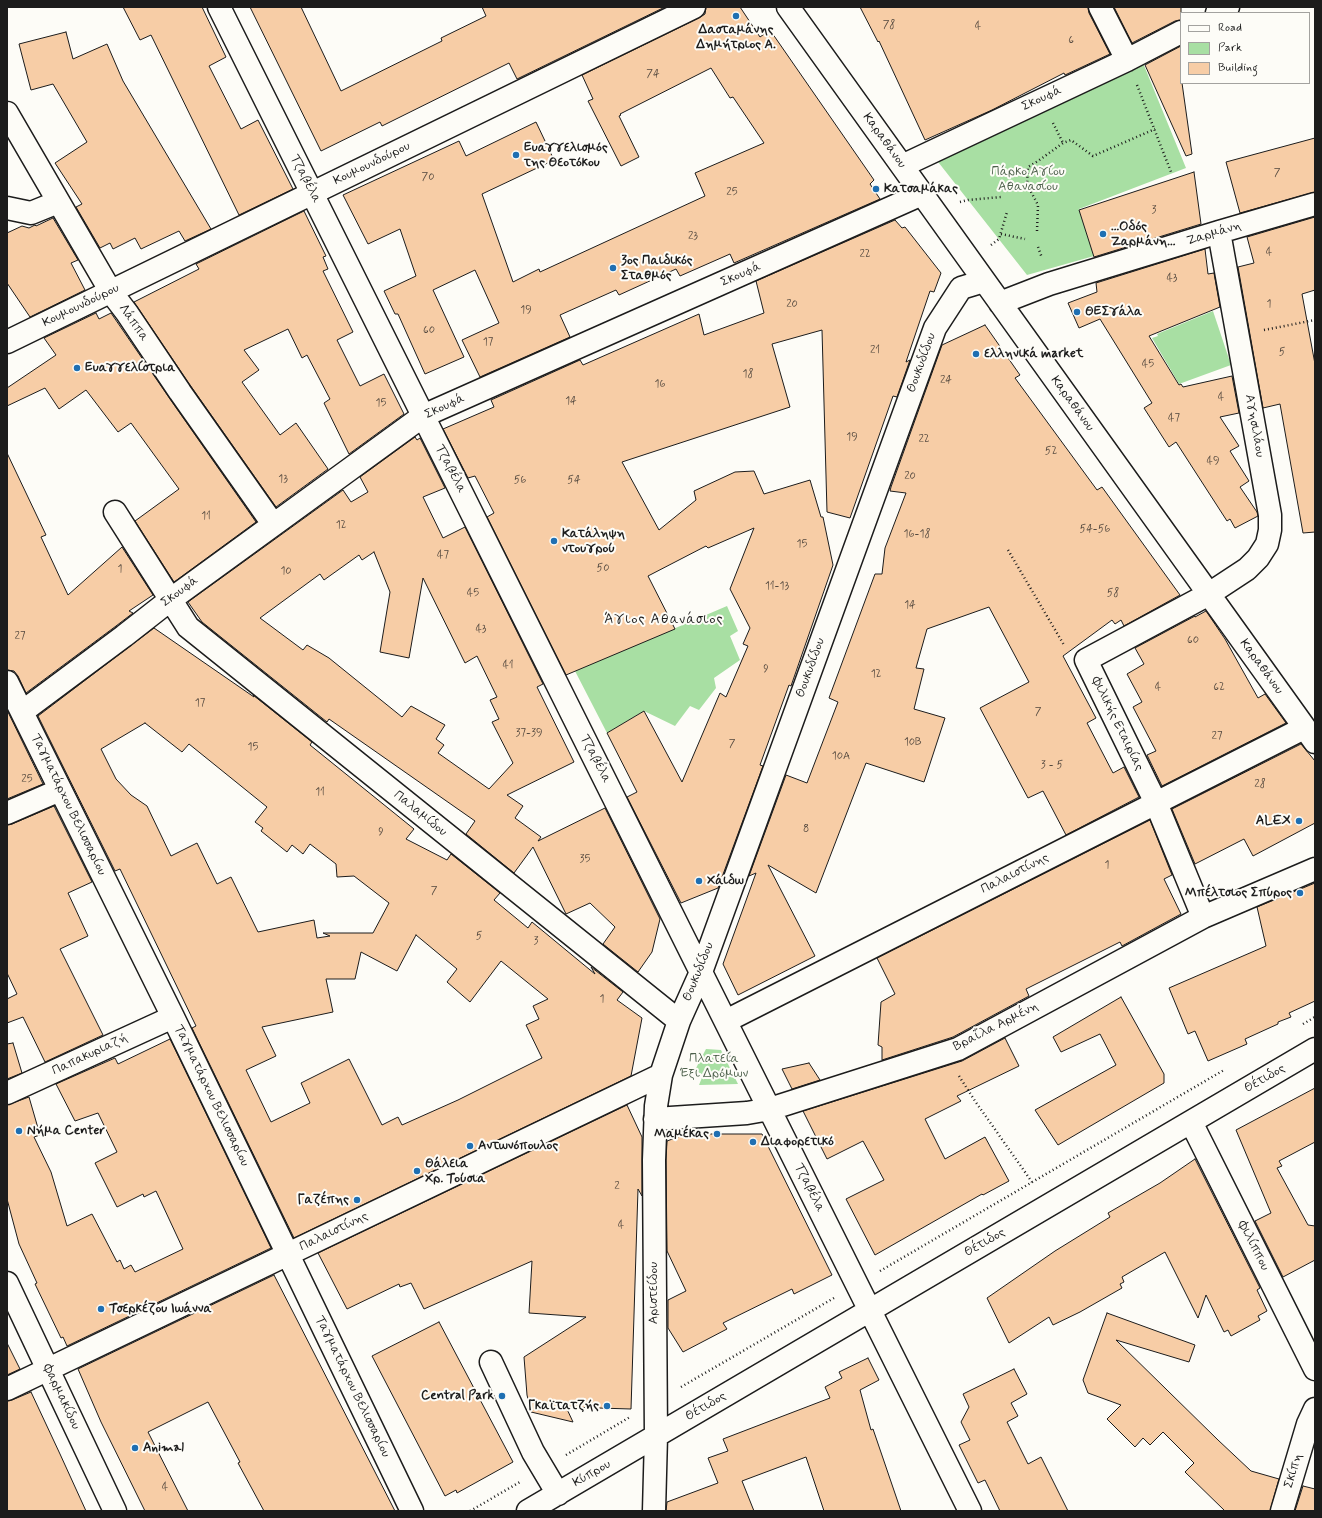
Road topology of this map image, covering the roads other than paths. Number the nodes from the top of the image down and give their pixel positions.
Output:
1 (219, 7) edge
2 (694, 7) edge
3 (788, 7) edge
4 (1100, 7) edge
5 (1228, 7) edge
6 (1219, 12) edge
7 (1180, 33) edge
8 (1127, 60) junction
9 (7, 114) edge
10 (902, 166) junction
11 (312, 193) junction
12 (58, 202) junction
13 (927, 202) junction
14 (1315, 204) edge
15 (7, 208) edge
16 (1219, 232) junction
17 (984, 281) junction
18 (111, 292) junction
19 (1000, 303) junction
20 (7, 342) edge
21 (424, 416) junction
22 (115, 512) dead end
23 (273, 524) junction
24 (1209, 594) junction
25 (170, 600) junction
26 (7, 682) edge
27 (22, 712) junction
28 (1310, 735) edge
29 (60, 790) junction
30 (1156, 803) junction
31 (7, 813) edge
32 (1315, 869) edge
33 (1203, 917) junction
34 (701, 972) junction
35 (173, 1017) junction
36 (679, 1021) junction
37 (726, 1021) junction
38 (1315, 1049) edge
39 (661, 1075) junction
40 (7, 1093) edge
41 (770, 1109) junction
42 (655, 1119) junction
43 (1191, 1122) junction
44 (287, 1254) junction
45 (7, 1283) edge
46 (870, 1310) junction
47 (491, 1362) dead end
48 (48, 1369) junction
49 (1315, 1369) edge
50 (7, 1389) edge
51 (1315, 1409) edge
52 (656, 1436) junction
53 (558, 1494) junction
54 (115, 1511) edge
55 (412, 1511) edge
56 (528, 1511) edge
57 (654, 1511) edge
58 (970, 1511) edge
59 (1282, 1511) edge

1 - 11 street, Τζαβέλα
2 - 11 street, Κουμουνδούρου
3 - 10 street, Καραθάνου
4 - 8 street
5 - 6 street
7 - 8 street, Σκουφά
8 - 10 street, Σκουφά
9 - 12 street, Λάππα
10 - 13 street, Καραθάνου
11 - 18 street, Κουμουνδούρου
11 - 21 street, Τζαβέλα
12 - 15 street
12 - 18 street, Λάππα
13 - 17 street, Καραθάνου
13 - 21 street, Σκουφά
14 - 16 street, Ζαρμάνη
16 - 19 street, Ζαρμάνη
16 - 24 street, Αγησιλάου
17 - 19 street, Καραθάνου
17 - 34 street, Θουκυδίδου
18 - 20 street, Κουμουνδούρου
18 - 23 street, Λάππα
19 - 24 street, Καραθάνου
21 - 23 street, Σκουφά
21 - 34 street, Τζαβέλα
22 - 25 street, Παλαμίδου
23 - 25 street, Σκουφά
24 - 28 street, Καραθάνου
24 - 30 street, Φιλικής Εταιρίας
25 - 27 street, Σκουφά
25 - 36 street, Παλαμίδου
26 - 27 street, Ταγματάρχου Βελισσαρίου
27 - 29 street, Ταγματάρχου Βελισσαρίου
28 - 30 street, Παλαιστίνης
29 - 31 street
29 - 35 street, Ταγματάρχου Βελισσαρίου
30 - 33 street, Φιλικής Εταιρίας
30 - 37 street, Παλαιστίνης
32 - 33 street, Βραΐλα Αρμένη
33 - 41 street, Βραΐλα Αρμένη
34 - 36 street, Θουκυδίδου
34 - 37 street, Τζαβέλα
35 - 40 street, Παπακυριαζή
35 - 44 street, Ταγματάρχου Βελισσαρίου
36 - 39 street, Θουκυδίδου
37 - 41 street, Τζαβέλα
38 - 43 street, Θέτιδος
39 - 42 street, Αριστείδου
39 - 44 street, Παλαιστίνης
41 - 42 street, Βραΐλα Αρμένη
41 - 46 street, Τζαβέλα
42 - 52 street, Αριστείδου
43 - 46 street, Θέτιδος
43 - 49 street, Φιλίππου
44 - 48 street, Παλαιστίνης
44 - 55 street, Ταγματάρχου Βελισσαρίου
45 - 48 street, Φαρμακίδου
46 - 52 street, Θέτιδος
46 - 58 street, Τζαβέλα
47 - 53 street
48 - 50 street, Παλαιστίνης
48 - 54 street, Φαρμακίδου
51 - 59 street, Σκίπη
52 - 53 street, Κύπρου
52 - 57 street, Αριστείδου
53 - 56 street, Κύπρου

